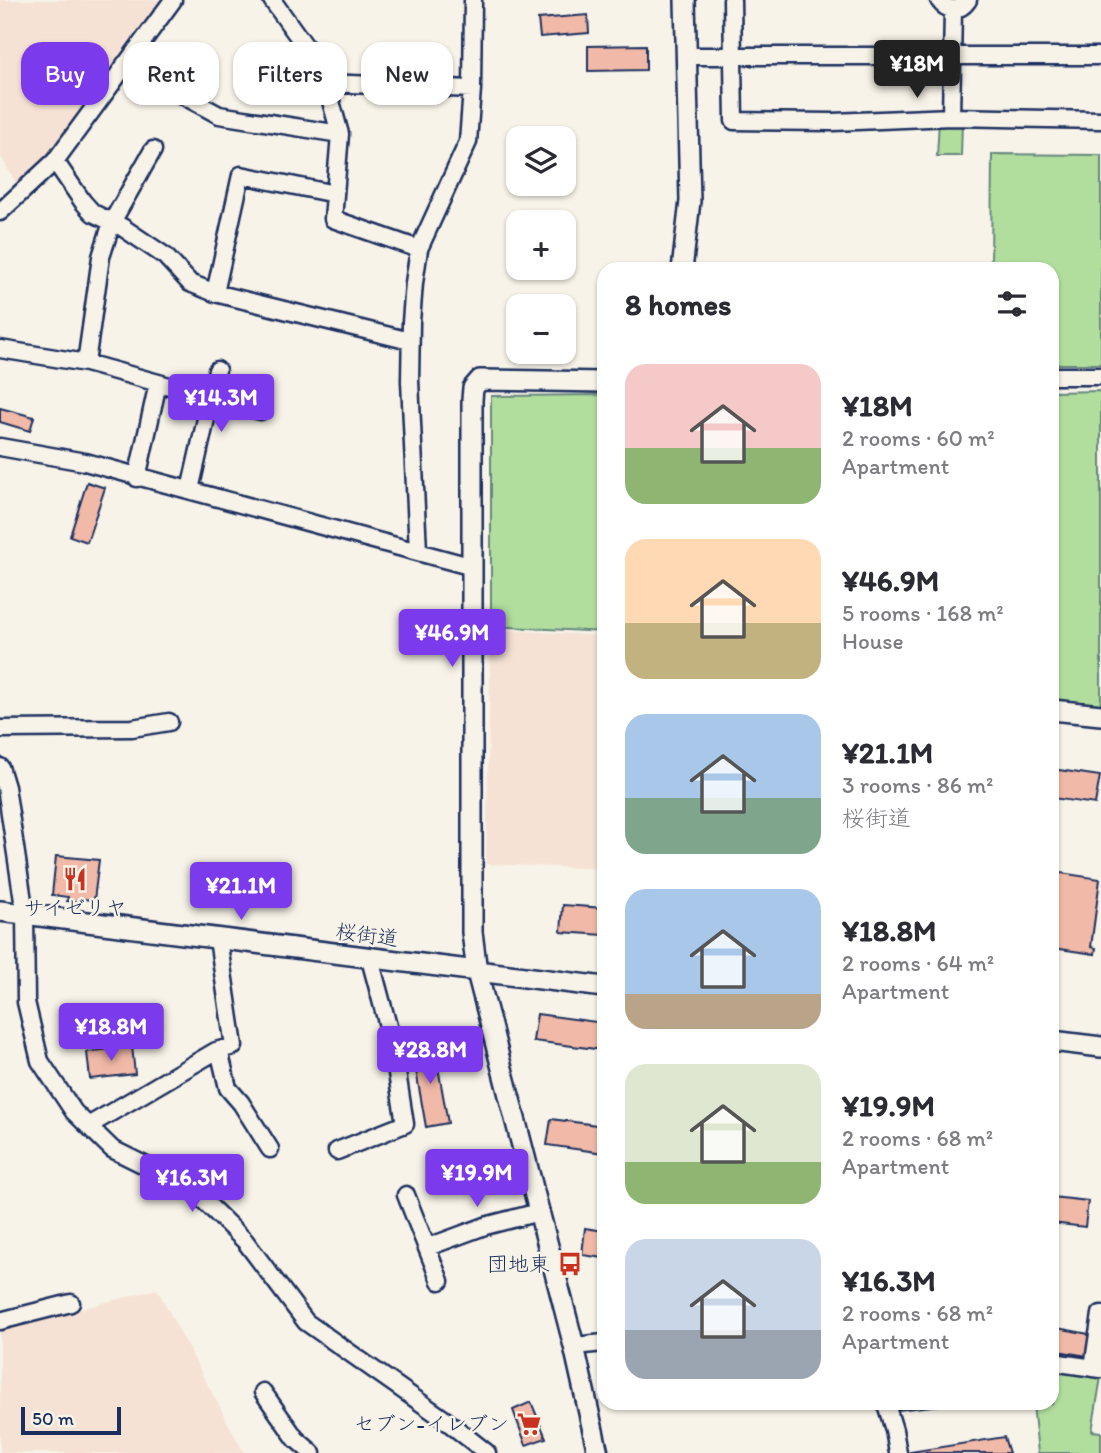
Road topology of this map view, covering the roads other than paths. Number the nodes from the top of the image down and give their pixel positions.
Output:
1 (173, 0) edge
2 (272, 0) edge
3 (473, 0) edge
4 (685, 0) edge
5 (732, 0) edge
6 (968, 0) edge
7 (946, 5) edge
8 (141, 42) edge
9 (302, 42) edge
10 (734, 55) junction
11 (687, 56) junction
12 (1101, 56) edge
13 (952, 57) junction
14 (123, 65) edge
15 (347, 84) edge
16 (472, 89) junction
17 (202, 105) edge
18 (332, 105) edge
19 (951, 117) junction
20 (1101, 120) edge
21 (340, 134) junction
22 (153, 150) dead end
23 (55, 160) junction
24 (335, 194) junction
25 (0, 212) edge
26 (112, 222) junction
27 (419, 249) junction
28 (683, 262) edge
29 (215, 293) junction
30 (410, 341) junction
31 (0, 349) edge
32 (86, 363) junction
33 (217, 370) dead end
34 (1059, 376) edge
35 (1101, 376) edge
36 (597, 382) edge
37 (158, 383) junction
38 (210, 398) junction
39 (260, 411) dead end
40 (0, 447) edge
41 (136, 478) junction
42 (190, 490) junction
43 (418, 551) junction
44 (473, 566) junction
45 (1059, 711) edge
46 (1101, 715) edge
47 (169, 722) dead end
48 (0, 729) edge
49 (0, 767) edge
50 (0, 911) edge
51 (25, 914) junction
52 (218, 939) junction
53 (370, 959) junction
54 (477, 972) junction
55 (597, 986) edge
56 (1059, 1042) edge
57 (1101, 1047) edge
58 (219, 1050) junction
59 (88, 1126) junction
60 (270, 1149) dead end
61 (337, 1151) dead end
62 (406, 1195) dead end
63 (539, 1212) junction
64 (428, 1247) junction
65 (440, 1281) dead end
66 (71, 1303) dead end
67 (1101, 1314) edge
68 (0, 1321) edge
69 (597, 1344) edge
70 (574, 1346) junction
71 (1059, 1363) edge
72 (1097, 1369) edge
73 (263, 1392) dead end
74 (888, 1410) edge
75 (312, 1453) edge
76 (487, 1453) edge
77 (598, 1453) edge
78 (898, 1453) edge

1 - 8 street
2 - 9 street
3 - 16 street
4 - 11 street
5 - 10 street
6 - 7 street
7 - 13 street
10 - 11 street
10 - 13 street
10 - 19 street
11 - 28 street
12 - 13 street
13 - 19 street
14 - 23 street
15 - 16 street
16 - 27 street
17 - 21 street
18 - 21 street
19 - 20 street
21 - 24 street
22 - 26 street
23 - 25 street
23 - 26 street
24 - 27 street
24 - 29 street
26 - 29 street
26 - 32 street
27 - 30 street
29 - 30 street
30 - 43 street
31 - 32 street
32 - 37 street
33 - 38 street
34 - 35 street
36 - 44 street
37 - 38 street
37 - 41 street
38 - 39 street
38 - 42 street
40 - 41 street
41 - 42 street
42 - 43 street
43 - 44 street
44 - 54 street
45 - 46 street
47 - 48 street
49 - 51 street
50 - 51 street, 桜街道
51 - 52 street, 桜街道
51 - 59 street
52 - 53 street, 桜街道
52 - 58 street
53 - 54 street, 桜街道
53 - 61 street
54 - 55 street, 桜街道
54 - 63 street
56 - 57 street
58 - 59 street
58 - 60 street
59 - 76 street
62 - 64 street
63 - 64 street
63 - 70 street
64 - 65 street
66 - 68 street
67 - 72 street
69 - 70 street
70 - 77 street
71 - 72 street
73 - 75 street
74 - 78 street

